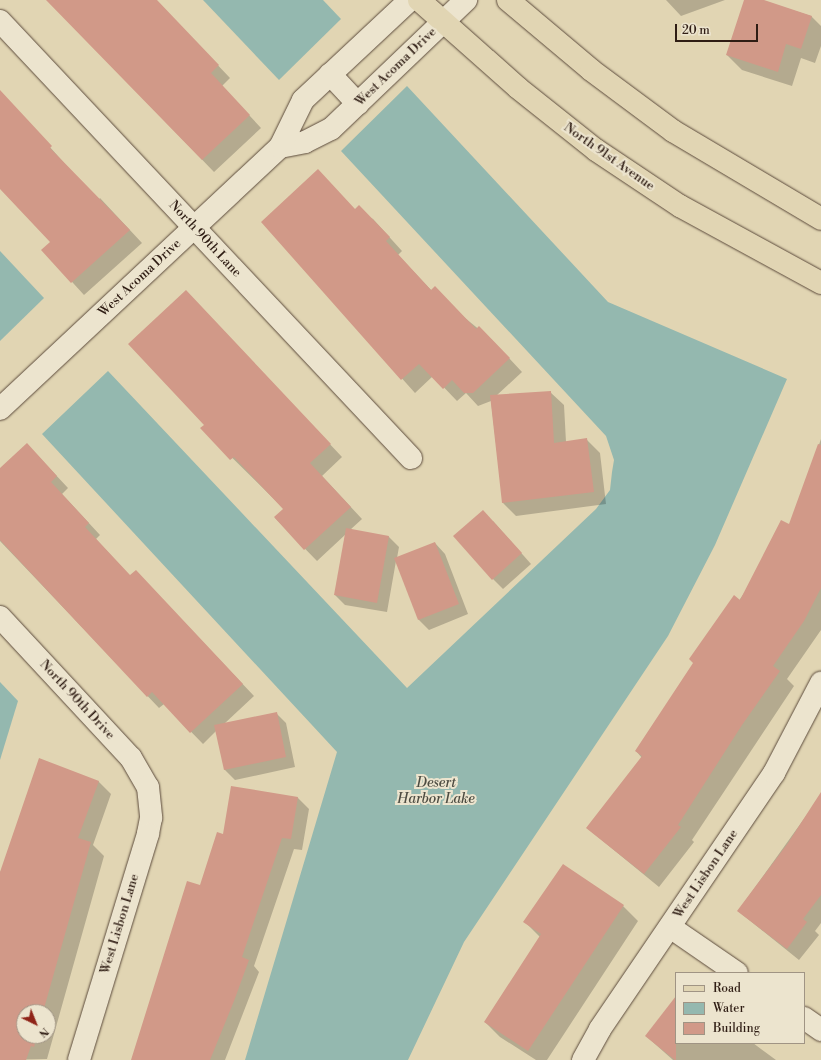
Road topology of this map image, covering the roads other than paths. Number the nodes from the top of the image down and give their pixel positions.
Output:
1 (410, 0) edge
2 (419, 0) edge
3 (466, 0) edge
4 (508, 0) edge
5 (0, 21) edge
6 (442, 23) junction
7 (330, 74) junction
8 (358, 104) junction
9 (280, 147) junction
10 (821, 218) edge
11 (194, 228) junction
12 (821, 283) edge
13 (0, 409) edge
14 (411, 458) dead end
15 (0, 617) edge
16 (821, 683) edge
17 (148, 787) joint
18 (670, 927) junction
19 (736, 972) edge
20 (805, 1019) edge
21 (821, 1030) edge
22 (79, 1060) edge
23 (583, 1060) edge

1 - 7 street, West Acoma Drive
2 - 6 main road, North 91st Avenue
3 - 6 street, West Acoma Drive
4 - 10 main road
5 - 11 street, North 90th Lane
6 - 8 street, West Acoma Drive
6 - 12 main road, North 91st Avenue
7 - 8 street
7 - 9 street, West Acoma Drive
8 - 9 street, West Acoma Drive
9 - 11 street, West Acoma Drive
11 - 13 street, West Acoma Drive
11 - 14 street, North 90th Lane
15 - 17 street, North 90th Drive
16 - 18 street, West Lisbon Lane
17 - 22 street, West Lisbon Lane
18 - 19 street
18 - 23 street, West Lisbon Lane
20 - 21 street

